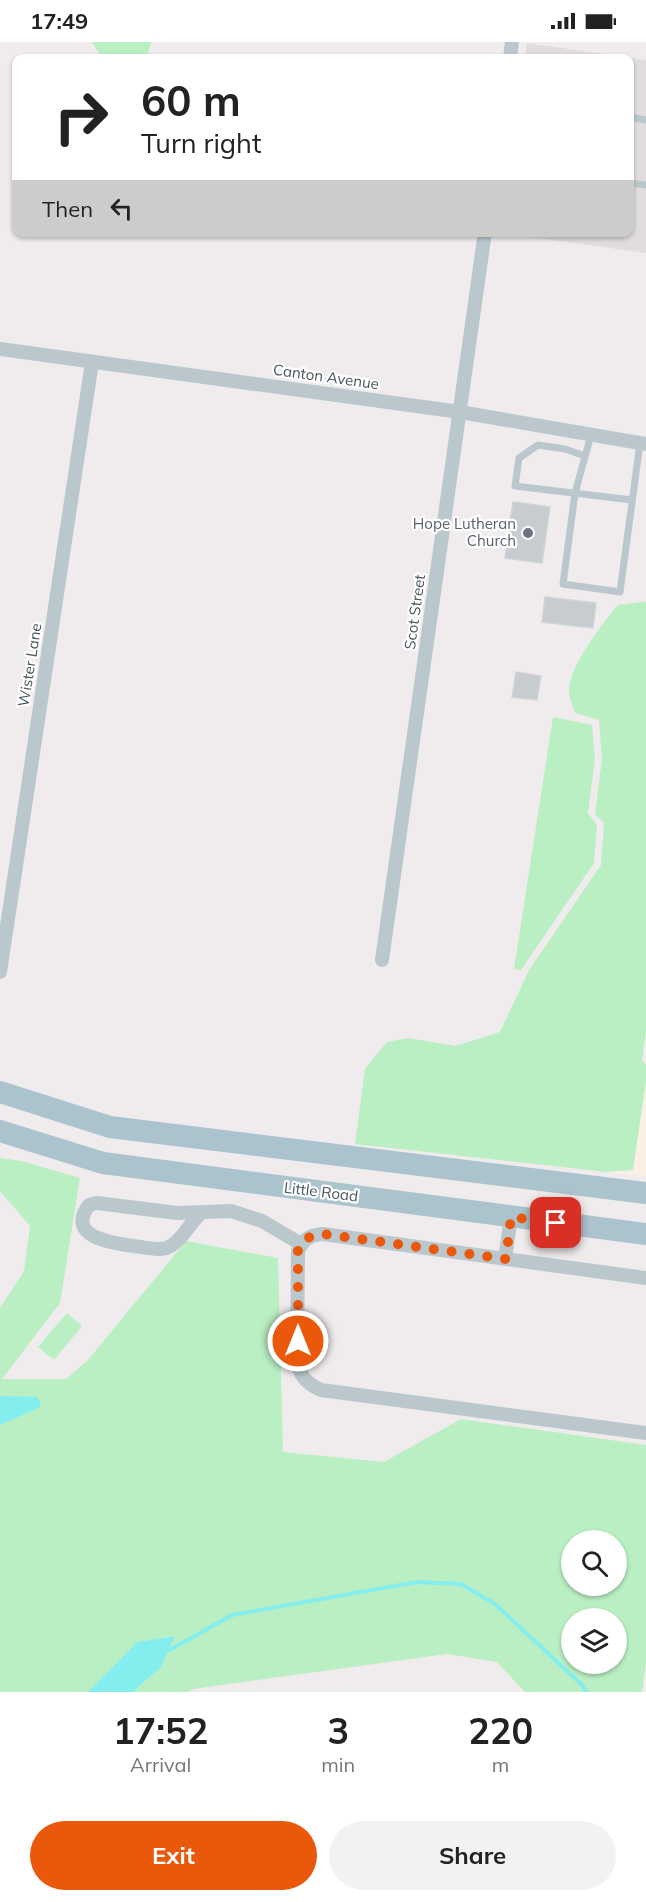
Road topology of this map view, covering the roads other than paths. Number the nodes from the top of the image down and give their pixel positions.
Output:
1 (484, 237) edge
2 (0, 349) edge
3 (92, 362) junction
4 (460, 412) junction
5 (591, 435) junction
6 (643, 443) edge
7 (585, 456) junction
8 (575, 493) junction
9 (632, 500) junction
10 (382, 960) dead end
11 (0, 972) edge
12 (0, 1092) edge
13 (0, 1131) edge
14 (646, 1193) edge
15 (202, 1212) junction
16 (511, 1217) junction
17 (646, 1234) edge
18 (301, 1244) junction
19 (506, 1259) junction
20 (646, 1278) edge
21 (646, 1433) edge

1 - 4 street, Scot Street
2 - 3 street, Canton Avenue
3 - 4 street, Canton Avenue
3 - 11 street, Wister Lane
4 - 5 street, Canton Avenue
4 - 10 street, Scot Street
5 - 6 street, Canton Avenue
5 - 7 lane
6 - 9 lane
7 - 8 lane
7 - 8 lane
8 - 9 lane
8 - 9 lane
12 - 14 main road
13 - 16 main road, Little Road
15 - 15 street
15 - 18 street
16 - 17 main road, Little Road
16 - 19 street
18 - 19 street
18 - 21 street
19 - 20 street

